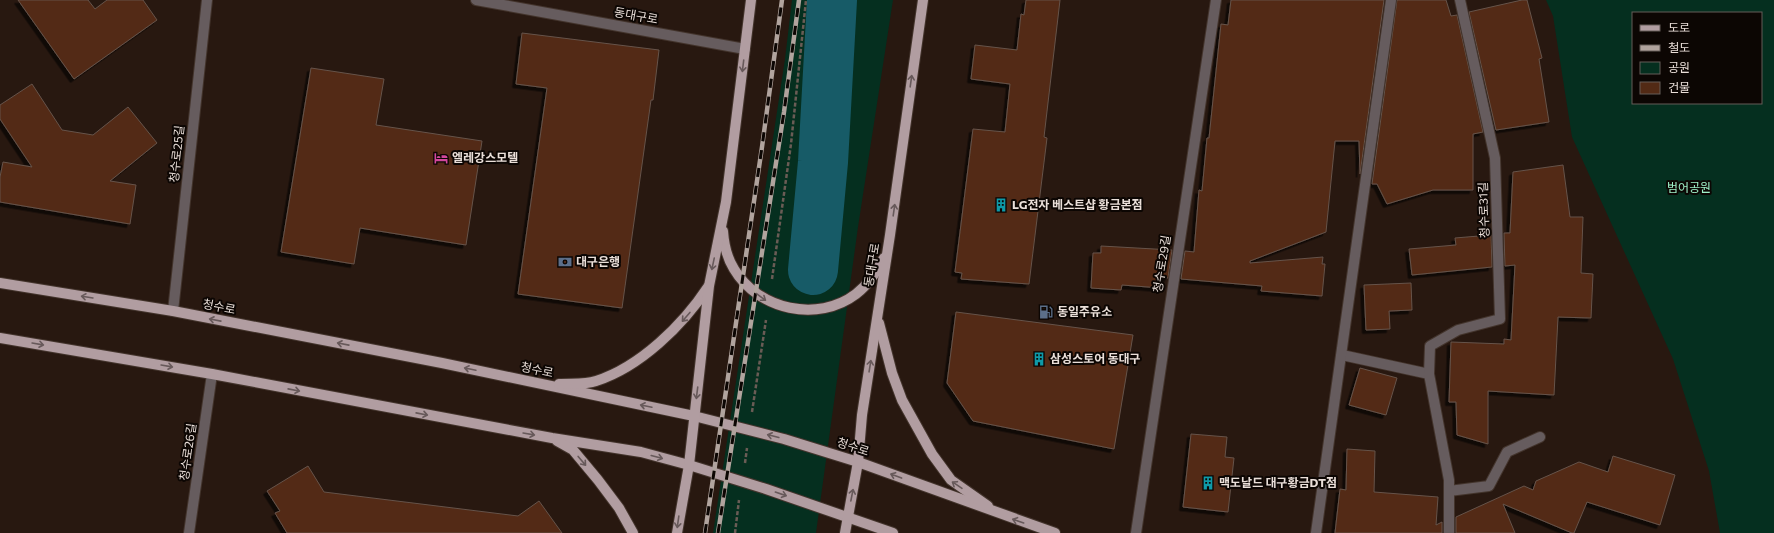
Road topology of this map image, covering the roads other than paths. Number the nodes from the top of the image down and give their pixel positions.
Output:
1 (207, 0) edge
2 (476, 0) edge
3 (751, 0) edge
4 (923, 0) edge
5 (1216, 0) edge
6 (1392, 0) edge
7 (1460, 0) edge
8 (745, 49) junction
9 (726, 202) junction
10 (890, 235) junction
11 (0, 283) edge
12 (709, 286) junction
13 (173, 311) junction
14 (878, 317) junction
15 (0, 338) edge
16 (1342, 355) junction
17 (212, 374) junction
18 (1429, 374) junction
19 (546, 385) junction
20 (694, 416) junction
21 (1540, 437) dead end
22 (552, 438) junction
23 (858, 462) junction
24 (689, 465) junction
25 (1449, 491) junction
26 (1001, 515) junction
27 (848, 516) junction
28 (189, 533) edge
29 (633, 533) edge
30 (677, 533) edge
31 (845, 533) edge
32 (893, 533) edge
33 (1055, 533) edge
34 (1136, 533) edge
35 (1316, 533) edge
36 (1449, 533) edge

1 - 13 street, 청수로25길
2 - 8 street, 동대구로
3 - 8 main road
10 -> 4 main road, 동대구로
5 - 34 street, 청수로29길
6 - 16 street
7 - 18 street, 청수로31길
8 -> 9 main road
9 -> 10 main road
9 -> 12 main road
10 - 14 main road, 동대구로
13 -> 11 main road, 청수로
12 -> 19 main road
12 -> 20 main road
19 -> 13 main road, 청수로
23 -> 14 main road, 동대구로
26 -> 14 main road
15 -> 17 main road
16 - 18 street
16 - 35 street
17 -> 22 main road
17 - 28 street, 청수로26길
18 - 25 street, 청수로31길
20 -> 19 main road, 청수로
23 -> 20 main road, 청수로
20 - 24 main road
21 - 25 street
22 -> 24 main road
22 -> 29 main road
26 -> 23 main road, 청수로
27 -> 23 main road, 동대구로
24 -> 27 main road
24 -> 30 main road
25 - 36 street, 청수로31길
33 -> 26 main road, 청수로
27 - 31 main road, 동대구로
27 - 32 main road

